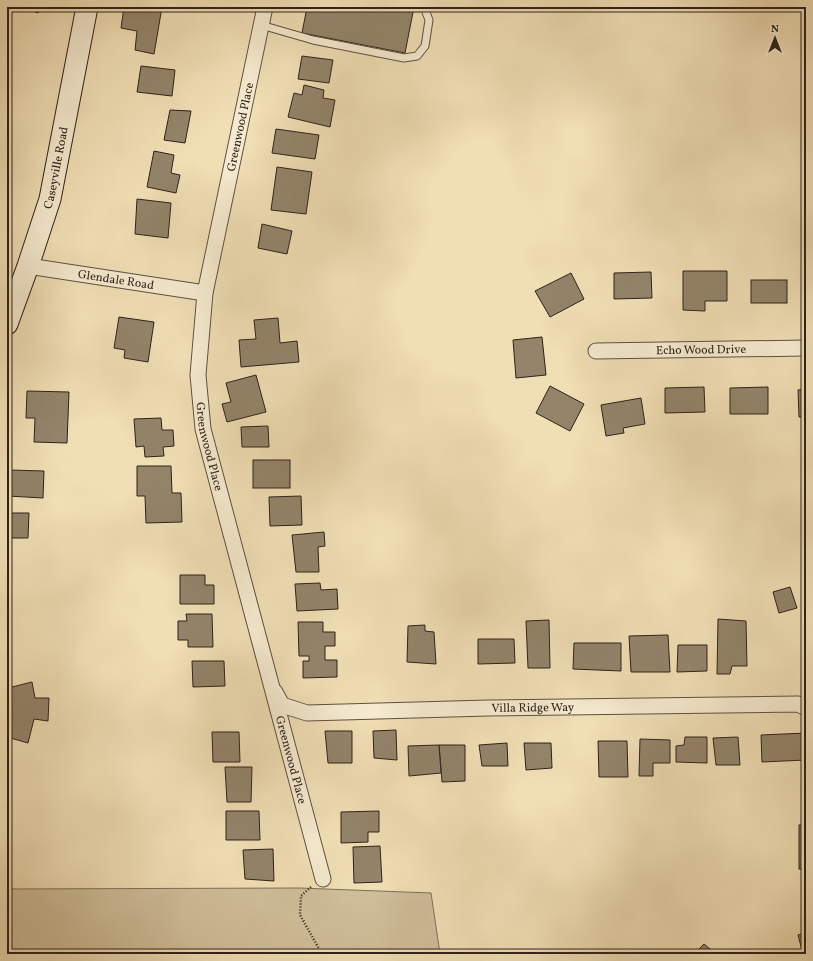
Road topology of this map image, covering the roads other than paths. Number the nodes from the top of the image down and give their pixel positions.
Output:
1 (87, 7) edge
2 (265, 7) edge
3 (424, 7) edge
4 (261, 25) junction
5 (28, 266) junction
6 (205, 294) junction
7 (7, 324) edge
8 (806, 348) edge
9 (596, 351) dead end
10 (272, 686) junction
11 (806, 708) edge
12 (323, 879) road end

1 - 5 street, Caseyville Road
2 - 4 street, Greenwood Place
3 - 4 lane
4 - 6 street, Greenwood Place
5 - 6 street, Glendale Road
5 - 7 street, Caseyville Road
6 - 10 street, Greenwood Place
8 - 9 street, Echo Wood Drive
10 - 11 street, Villa Ridge Way
10 - 12 street, Greenwood Place

